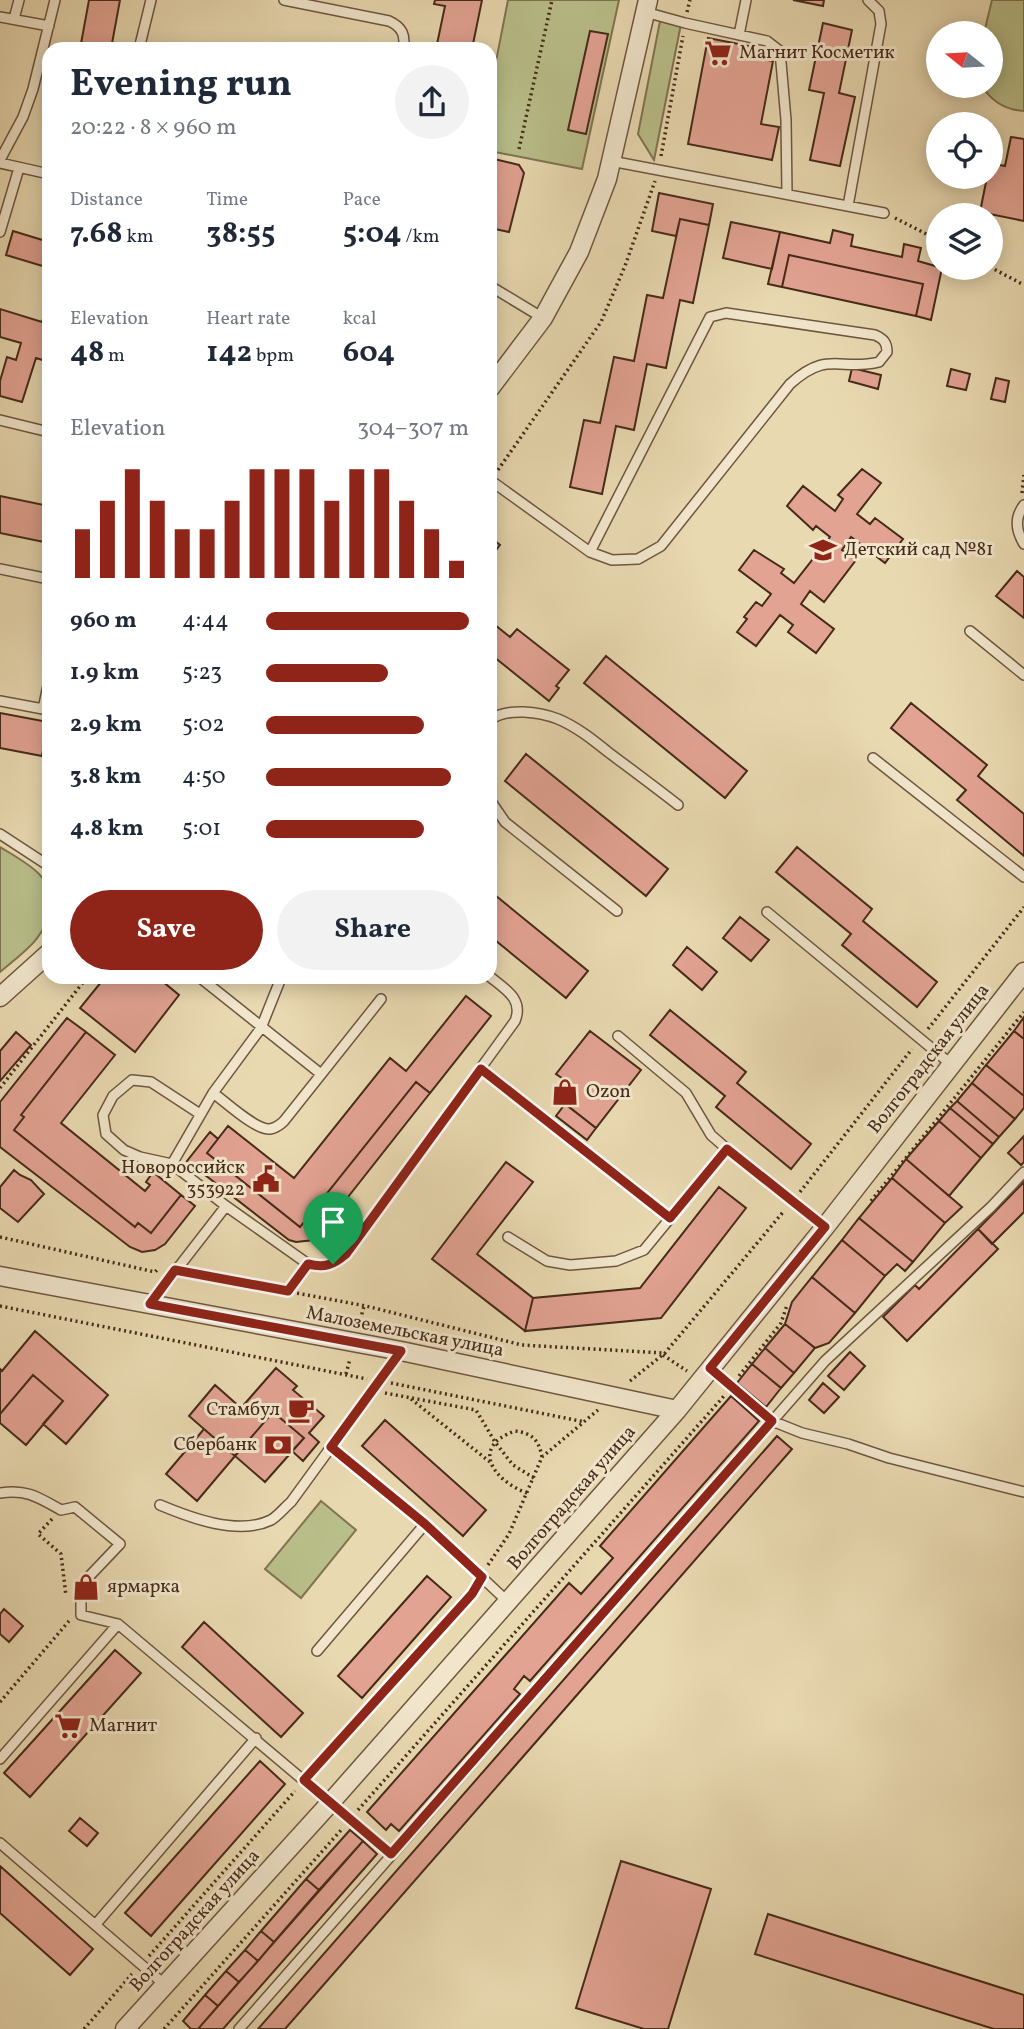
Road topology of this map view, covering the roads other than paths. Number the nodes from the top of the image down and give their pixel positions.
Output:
1 (19, 0) edge
2 (55, 0) edge
3 (151, 0) edge
4 (284, 0) edge
5 (746, 0) edge
6 (867, 0) edge
7 (647, 6) edge
8 (0, 17) edge
9 (14, 19) junction
10 (49, 26) junction
11 (739, 35) junction
12 (45, 42) edge
13 (141, 42) edge
14 (403, 42) edge
15 (42, 51) edge
16 (0, 161) edge
17 (611, 161) junction
18 (19, 168) junction
19 (42, 173) edge
20 (787, 194) junction
21 (848, 206) junction
22 (884, 213) road end
23 (0, 232) edge
24 (497, 290) edge
25 (542, 318) junction
26 (497, 379) edge
27 (0, 420) edge
28 (42, 430) edge
29 (497, 485) edge
30 (1024, 505) edge
31 (1024, 544) edge
32 (590, 552) junction
33 (0, 569) edge
34 (42, 578) edge
35 (970, 631) dead end
36 (1024, 675) edge
37 (0, 701) edge
38 (42, 709) edge
39 (497, 716) edge
40 (873, 758) dead end
41 (678, 805) dead end
42 (497, 810) edge
43 (0, 834) edge
44 (42, 861) edge
45 (1024, 877) edge
46 (617, 911) dead end
47 (767, 912) dead end
48 (42, 959) edge
49 (1023, 975) edge
50 (497, 983) edge
51 (208, 984) edge
52 (279, 984) edge
53 (0, 998) edge
54 (381, 999) dead end
55 (261, 1028) junction
56 (618, 1035) dead end
57 (952, 1065) junction
58 (481, 1069) junction
59 (321, 1074) junction
60 (213, 1093) junction
61 (200, 1114) junction
62 (727, 1149) junction
63 (172, 1164) junction
64 (1024, 1172) edge
65 (226, 1206) junction
66 (670, 1218) junction
67 (825, 1227) junction
68 (508, 1237) dead end
69 (0, 1276) edge
70 (150, 1304) junction
71 (401, 1351) junction
72 (710, 1368) junction
73 (677, 1410) junction
74 (772, 1421) junction
75 (331, 1447) junction
76 (1024, 1492) edge
77 (0, 1493) edge
78 (160, 1505) dead end
79 (425, 1524) junction
80 (508, 1602) junction
81 (118, 1624) junction
82 (317, 1651) dead end
83 (256, 1738) junction
84 (0, 1759) edge
85 (331, 1802) junction
86 (0, 1843) edge
87 (391, 1854) junction
88 (96, 1924) junction
89 (166, 1985) junction
90 (125, 2029) edge
91 (239, 2029) edge

1 - 9 lane
2 - 10 lane
3 - 13 lane
4 - 14 lane
5 - 11 lane
6 - 21 lane
7 - 11 lane
7 - 17 street
8 - 9 lane
9 - 10 lane
10 - 12 lane
11 - 20 lane
15 - 16 lane
16 - 18 lane
17 - 20 lane
17 - 25 street
18 - 19 lane
18 - 23 lane
20 - 21 lane
21 - 22 lane
24 - 25 lane
25 - 26 street
27 - 28 lane
29 - 32 lane
30 - 31 lane
32 - 32 lane
33 - 34 lane
35 - 36 lane
37 - 38 lane
39 - 41 lane
40 - 45 lane
42 - 46 lane
43 - 44 lane
47 - 57 lane
48 - 53 street
49 - 57 street, Волгоградская улица
50 - 58 lane
51 - 55 lane
52 - 55 lane
54 - 59 lane
55 - 59 lane
55 - 60 lane
56 - 62 lane
57 - 67 street, Волгоградская улица
58 - 65 lane
58 - 66 lane
59 - 60 lane
60 - 61 lane
61 - 63 lane
61 - 63 lane
62 - 66 lane
62 - 67 lane
63 - 65 lane
64 - 74 lane
65 - 70 lane
66 - 68 lane
67 - 72 street, Волгоградская улица
69 - 70 street, Малоземельская улица
70 - 71 street, Малоземельская улица
71 - 73 street, Малоземельская улица
71 - 75 lane
72 - 73 street, Волгоградская улица
72 - 74 lane
73 - 80 street, Волгоградская улица
74 - 76 lane
74 - 87 lane
75 - 78 lane
75 - 79 lane
77 - 81 lane
79 - 80 lane
79 - 82 lane
80 - 85 street, Волгоградская улица
81 - 83 lane
81 - 84 lane
83 - 85 lane
83 - 88 lane
85 - 87 lane
85 - 89 street, Волгоградская улица
86 - 88 lane
87 - 91 lane
88 - 89 lane
89 - 90 street, Волгоградская улица

